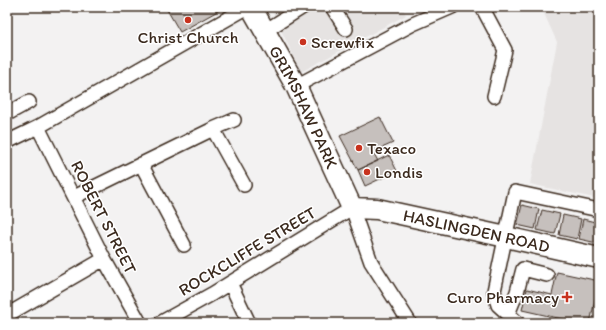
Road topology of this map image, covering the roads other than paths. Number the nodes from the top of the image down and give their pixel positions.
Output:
1 (248, 7) edge
2 (251, 7) edge
3 (303, 7) edge
4 (332, 7) edge
5 (452, 7) edge
6 (482, 7) edge
7 (346, 29) dead end
8 (264, 31) junction
9 (296, 86) junction
10 (494, 96) dead end
11 (29, 102) dead end
12 (7, 114) edge
13 (234, 120) dead end
14 (38, 127) junction
15 (214, 129) junction
16 (7, 142) edge
17 (141, 164) junction
18 (244, 185) dead end
19 (74, 197) junction
20 (352, 208) junction
21 (599, 210) edge
22 (506, 237) junction
23 (184, 245) dead end
24 (599, 258) edge
25 (104, 259) junction
26 (547, 275) dead end
27 (230, 283) junction
28 (9, 309) edge
29 (508, 314) junction
30 (140, 323) edge
31 (160, 323) edge
32 (249, 323) edge
33 (410, 323) edge
34 (518, 323) edge

1 - 14 street
2 - 8 highway, GRIMSHAW PARK
3 - 8 street
4 - 7 street
5 - 9 street
6 - 10 street
8 - 9 highway, GRIMSHAW PARK
9 - 20 highway, GRIMSHAW PARK
11 - 12 street
13 - 15 street
14 - 16 street
14 - 19 street, ROBERT STREET
15 - 17 street
15 - 18 street
17 - 19 street
17 - 23 street
19 - 25 street, ROBERT STREET
20 - 22 highway, HASLINGDEN ROAD
20 - 27 street, ROCKCLIFFE STREET
20 - 33 street
21 - 22 street
22 - 24 highway, HASLINGDEN ROAD
22 - 29 street
25 - 28 street
25 - 30 street, ROBERT STREET
26 - 29 street
27 - 31 street, ROCKCLIFFE STREET
27 - 32 street
29 - 34 street

